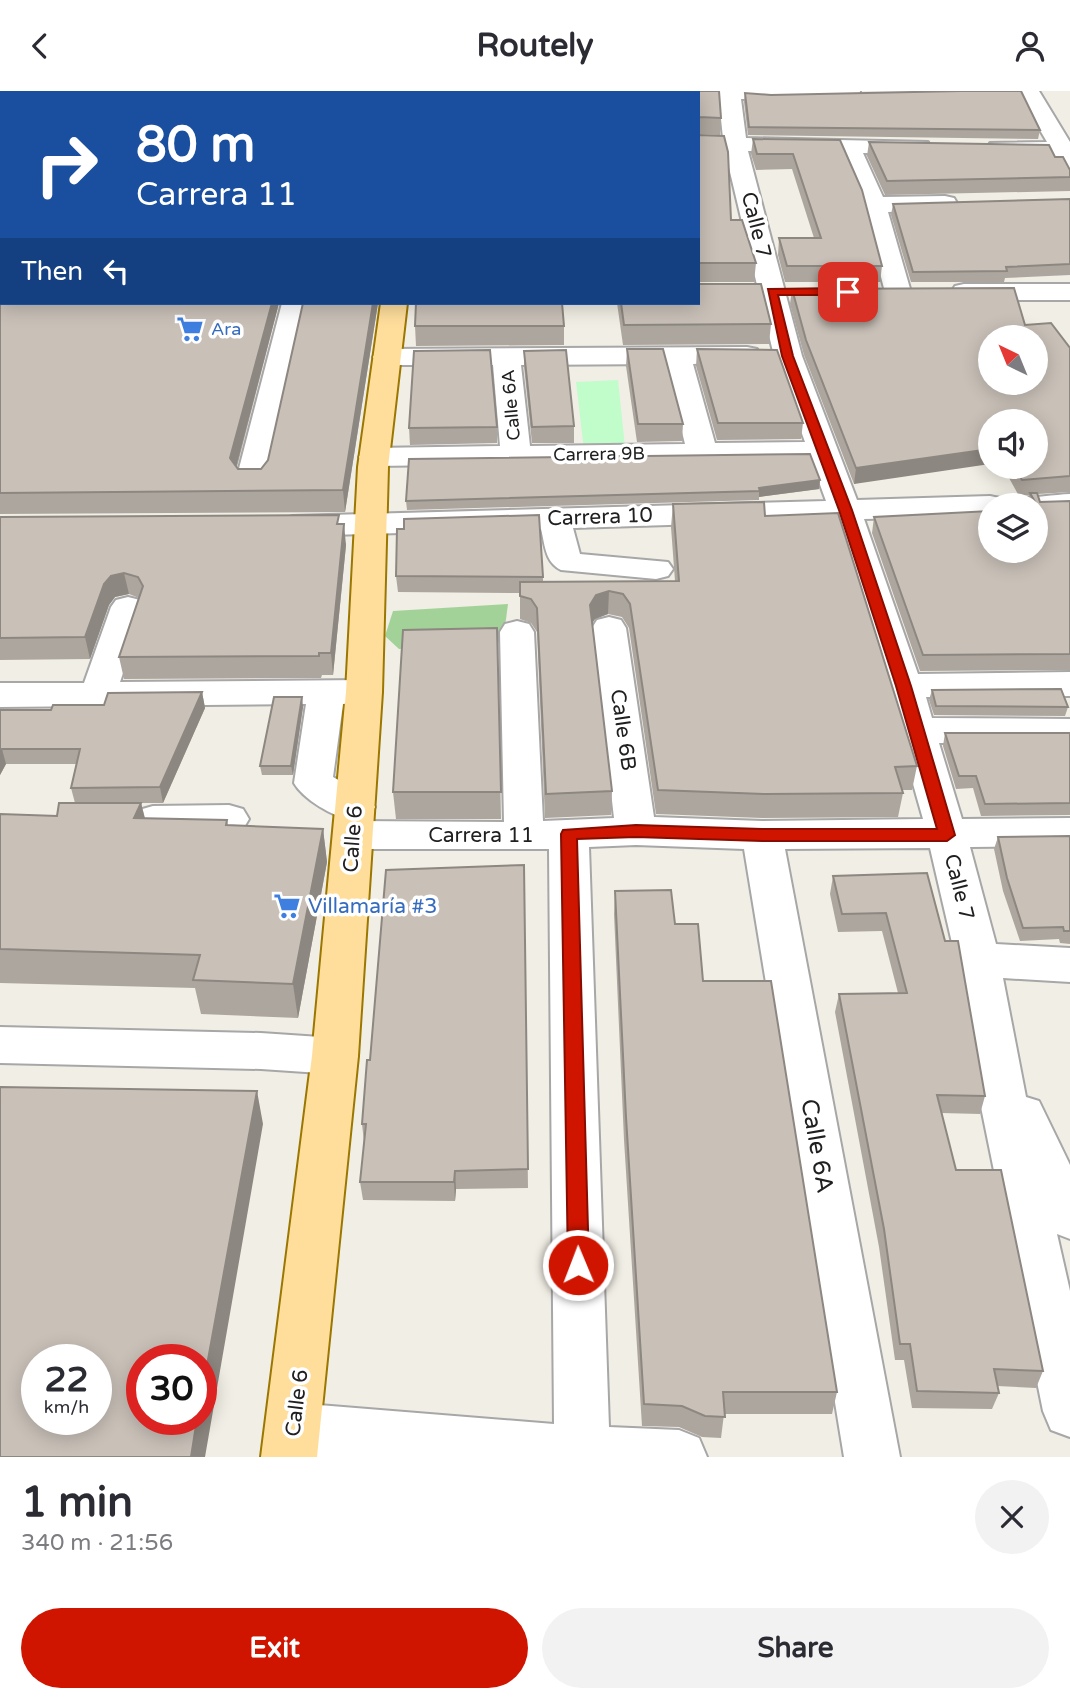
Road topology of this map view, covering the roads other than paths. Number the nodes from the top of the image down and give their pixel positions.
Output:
1 (1028, 91) edge
2 (729, 92) edge
3 (851, 93) edge
4 (700, 144) edge
5 (735, 144) junction
6 (849, 146) junction
7 (942, 147) edge
8 (981, 148) edge
9 (1067, 153) edge
10 (965, 203) edge
11 (874, 205) junction
12 (870, 292) edge
13 (898, 292) junction
14 (1070, 292) edge
15 (295, 305) edge
16 (394, 305) edge
17 (676, 354) junction
18 (506, 355) junction
19 (788, 356) junction
20 (387, 357) junction
21 (824, 451) junction
22 (703, 453) junction
23 (516, 455) junction
24 (374, 457) junction
25 (252, 480) edge
26 (1070, 504) edge
27 (1048, 505) edge
28 (978, 506) edge
29 (845, 510) junction
30 (554, 518) junction
31 (369, 524) junction
32 (257, 526) edge
33 (656, 569) dead end
34 (128, 607) dead end
35 (609, 628) dead end
36 (517, 632) dead end
37 (1070, 684) edge
38 (904, 686) junction
39 (345, 692) junction
40 (98, 694) junction
41 (0, 695) edge
42 (914, 730) junction
43 (1070, 731) edge
44 (229, 819) edge
45 (121, 820) edge
46 (354, 821) junction
47 (636, 831) junction
48 (1070, 832) edge
49 (547, 835) junction
50 (762, 835) junction
51 (947, 835) junction
52 (978, 960) junction
53 (1070, 965) edge
54 (0, 1045) edge
55 (993, 1053) junction
56 (335, 1056) junction
57 (1070, 1217) edge
58 (1070, 1411) edge
59 (292, 1443) edge
60 (582, 1453) junction
61 (678, 1457) edge
62 (872, 1457) edge

1 - 9 street
2 - 3 street
2 - 5 street, Calle 7
4 - 5 street
5 - 6 street
5 - 19 street, Calle 7
6 - 7 street
6 - 11 street
8 - 9 street
10 - 11 street
11 - 13 street
12 - 13 street
13 - 14 street
15 - 25 street
16 - 20 main road, Calle 6
17 - 18 street
17 - 19 street
17 - 22 street
18 - 20 street
18 - 23 street, Calle 6A
19 - 21 street, Calle 7
20 - 24 main road, Calle 6
21 - 22 street, Carrera 9B
21 - 29 street, Calle 7
22 - 23 street, Carrera 9B
23 - 24 street, Carrera 9B
24 - 31 main road, Calle 6
26 - 27 street
28 - 29 street, Carrera 10
29 - 30 street, Carrera 10
29 - 38 street, Calle 7
30 - 31 street, Carrera 10
30 - 33 street
31 - 32 street, Carrera 10
31 - 39 main road, Calle 6
34 - 40 street
35 - 47 street, Calle 6B
36 - 49 street
37 - 38 street
38 - 42 street, Calle 7
39 - 40 street
39 - 46 main road, Calle 6
40 - 41 street
42 - 43 street
42 - 51 street, Calle 7
44 - 45 street
46 - 49 street, Carrera 11
46 - 56 main road, Calle 6
47 - 49 street, Carrera 11
47 - 50 street, Carrera 11
48 - 51 street, Carrera 11
49 - 60 street
50 - 51 street, Carrera 11
50 - 62 street, Calle 6A
51 - 52 street, Calle 7
52 - 53 street
52 - 55 street, Calle 7
54 - 56 street
55 - 57 street
55 - 58 street, Calle 7
56 - 59 main road, Calle 6
59 - 60 street
60 - 61 street

